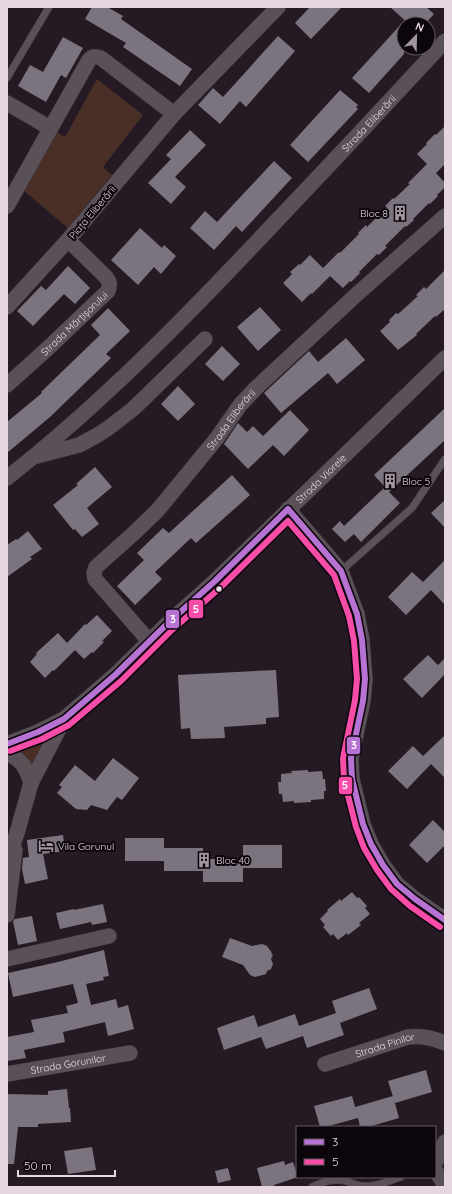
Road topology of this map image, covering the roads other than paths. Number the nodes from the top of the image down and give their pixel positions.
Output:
1 (49, 7) edge
2 (278, 7) edge
3 (445, 41) edge
4 (7, 78) edge
5 (7, 102) edge
6 (174, 114) junction
7 (50, 128) junction
8 (11, 190) edge
9 (7, 206) edge
10 (445, 216) edge
11 (68, 240) junction
12 (7, 307) edge
13 (205, 339) dead end
14 (445, 358) edge
15 (7, 385) edge
16 (34, 456) junction
17 (445, 459) edge
18 (7, 478) edge
19 (288, 509) junction
20 (341, 571) junction
21 (149, 641) junction
22 (64, 719) junction
23 (7, 744) edge
24 (7, 754) edge
25 (31, 782) junction
26 (17, 833) junction
27 (7, 861) edge
28 (7, 915) edge
29 (445, 920) edge
30 (109, 936) dead end
31 (7, 959) edge
32 (445, 1043) edge
33 (130, 1054) dead end
34 (325, 1064) dead end
35 (7, 1074) edge
36 (445, 1142) edge
37 (436, 1161) edge
38 (436, 1172) edge
39 (398, 1178) edge
40 (445, 1185) edge
41 (359, 1186) edge
42 (312, 1187) edge

1 - 4 lane
2 - 6 street, Piața Eliberării
3 - 16 street, Strada Eliberării
5 - 7 street
6 - 7 street
6 - 11 street, Piața Eliberării
7 - 8 street
8 - 9 street
10 - 21 street, Strada Eliberării
11 - 12 street, Piața Eliberării
11 - 15 street, Strada Mărțișorului
13 - 16 street, Strada Eliberării
14 - 19 street, Strada Viorele
16 - 18 street, Strada Eliberării
17 - 20 lane
19 - 20 street
19 - 21 street, Strada Viorele
20 - 29 street
21 - 22 street, Strada Viorele
22 - 23 street, Strada Viorele
22 - 25 street
24 - 25 street
25 - 26 street
26 - 27 street
26 - 28 street
30 - 31 street
32 - 34 street, Strada Pinilor
33 - 35 street, Strada Gorunilor
36 - 37 street
38 - 40 street
39 - 41 lane
41 - 42 lane

